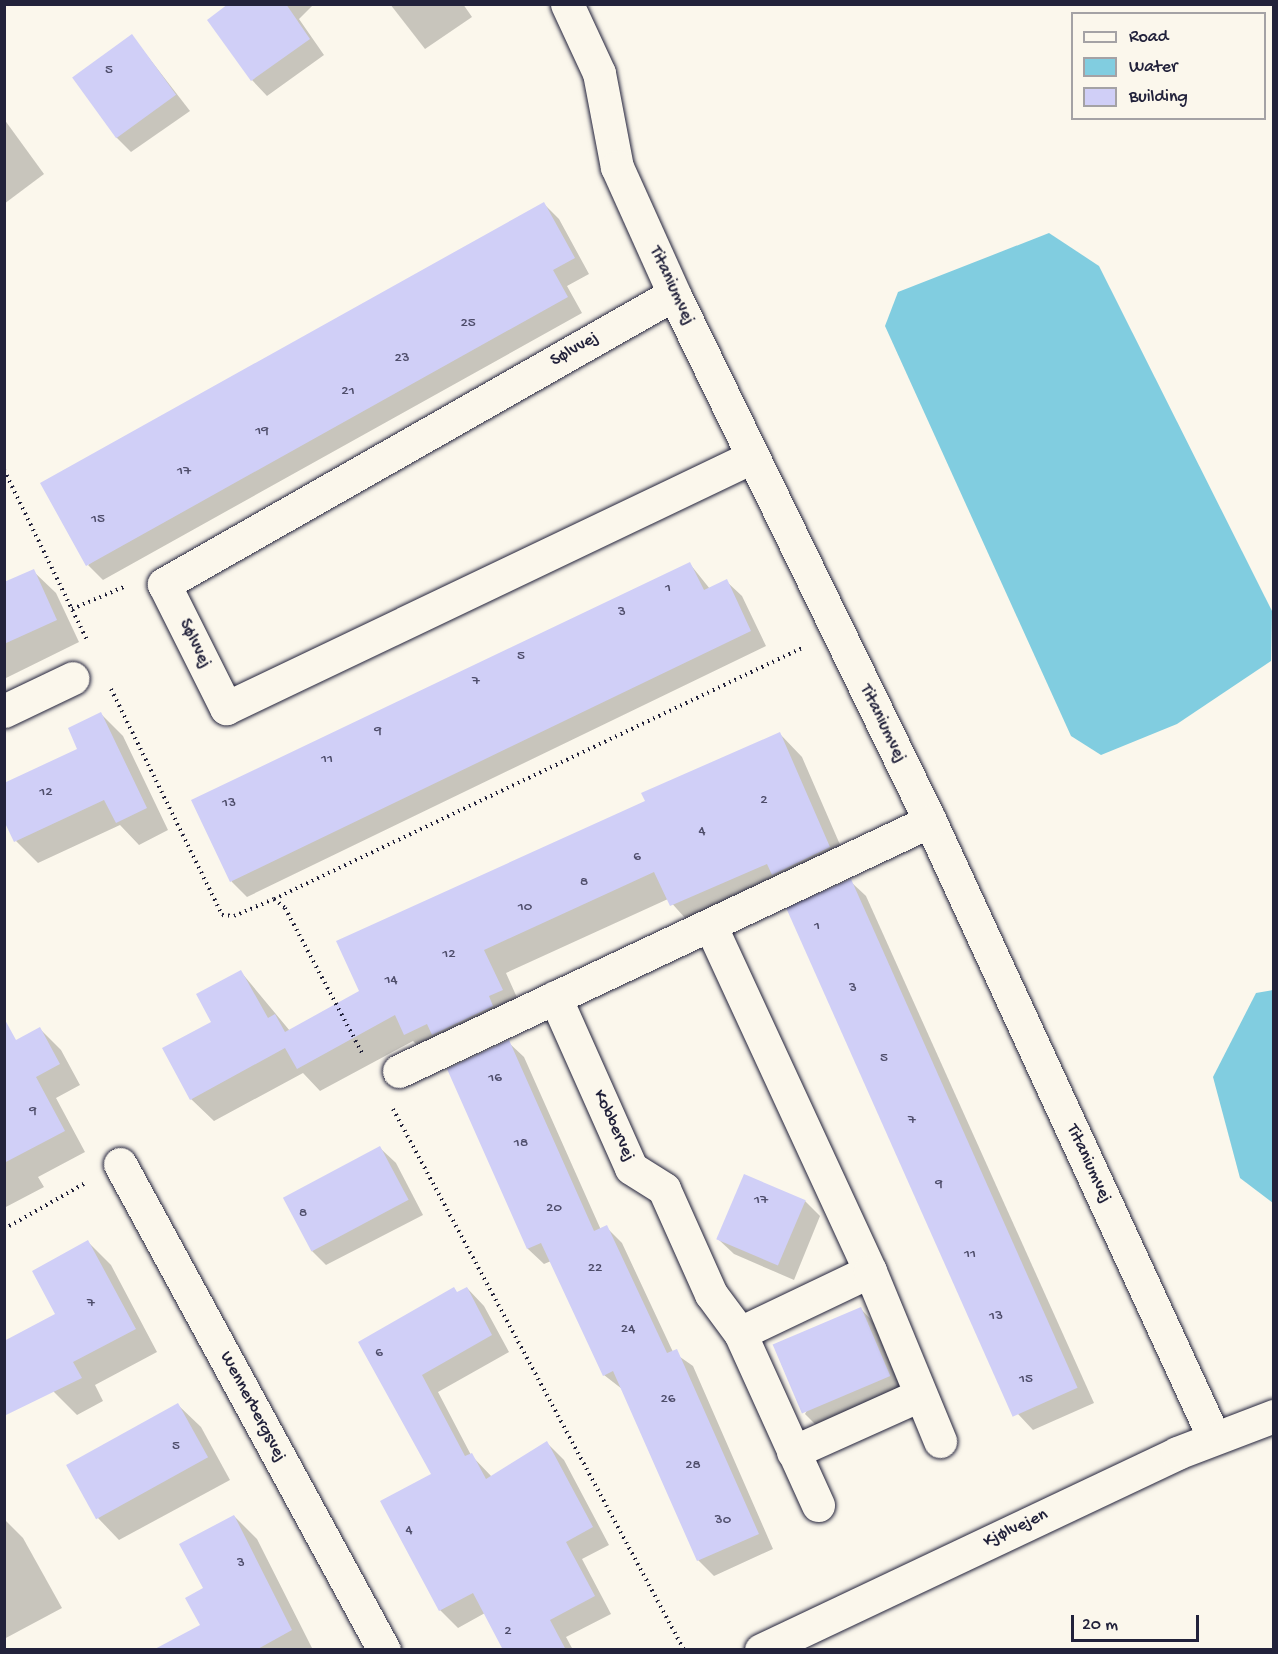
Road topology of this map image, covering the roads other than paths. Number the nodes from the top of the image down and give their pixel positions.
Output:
1 (567, 4) edge
2 (674, 294) junction
3 (752, 457) junction
4 (74, 678) dead end
5 (4, 711) edge
6 (930, 821) junction
7 (710, 925) junction
8 (555, 998) junction
9 (399, 1071) dead end
10 (120, 1164) road end
11 (870, 1271) junction
12 (740, 1333) junction
13 (920, 1395) junction
14 (1274, 1416) edge
15 (1214, 1438) junction
16 (940, 1441) dead end
17 (793, 1452) junction
18 (818, 1505) dead end
19 (384, 1650) edge
20 (761, 1650) edge

1 - 2 street, Titaniumvej
2 - 3 street, Titaniumvej
2 - 3 street, Sølvvej
3 - 6 street, Titaniumvej
4 - 5 street
6 - 7 street
6 - 15 street, Titaniumvej
7 - 8 street
7 - 11 street
8 - 9 street
8 - 12 street, Kobbervej
10 - 19 street, Wennerbergsvej
11 - 12 street
11 - 13 street
12 - 17 street, Kobbervej
13 - 16 street
13 - 17 street
14 - 15 street, Kjølvejen
15 - 20 street, Kjølvejen
17 - 18 street, Kobbervej

